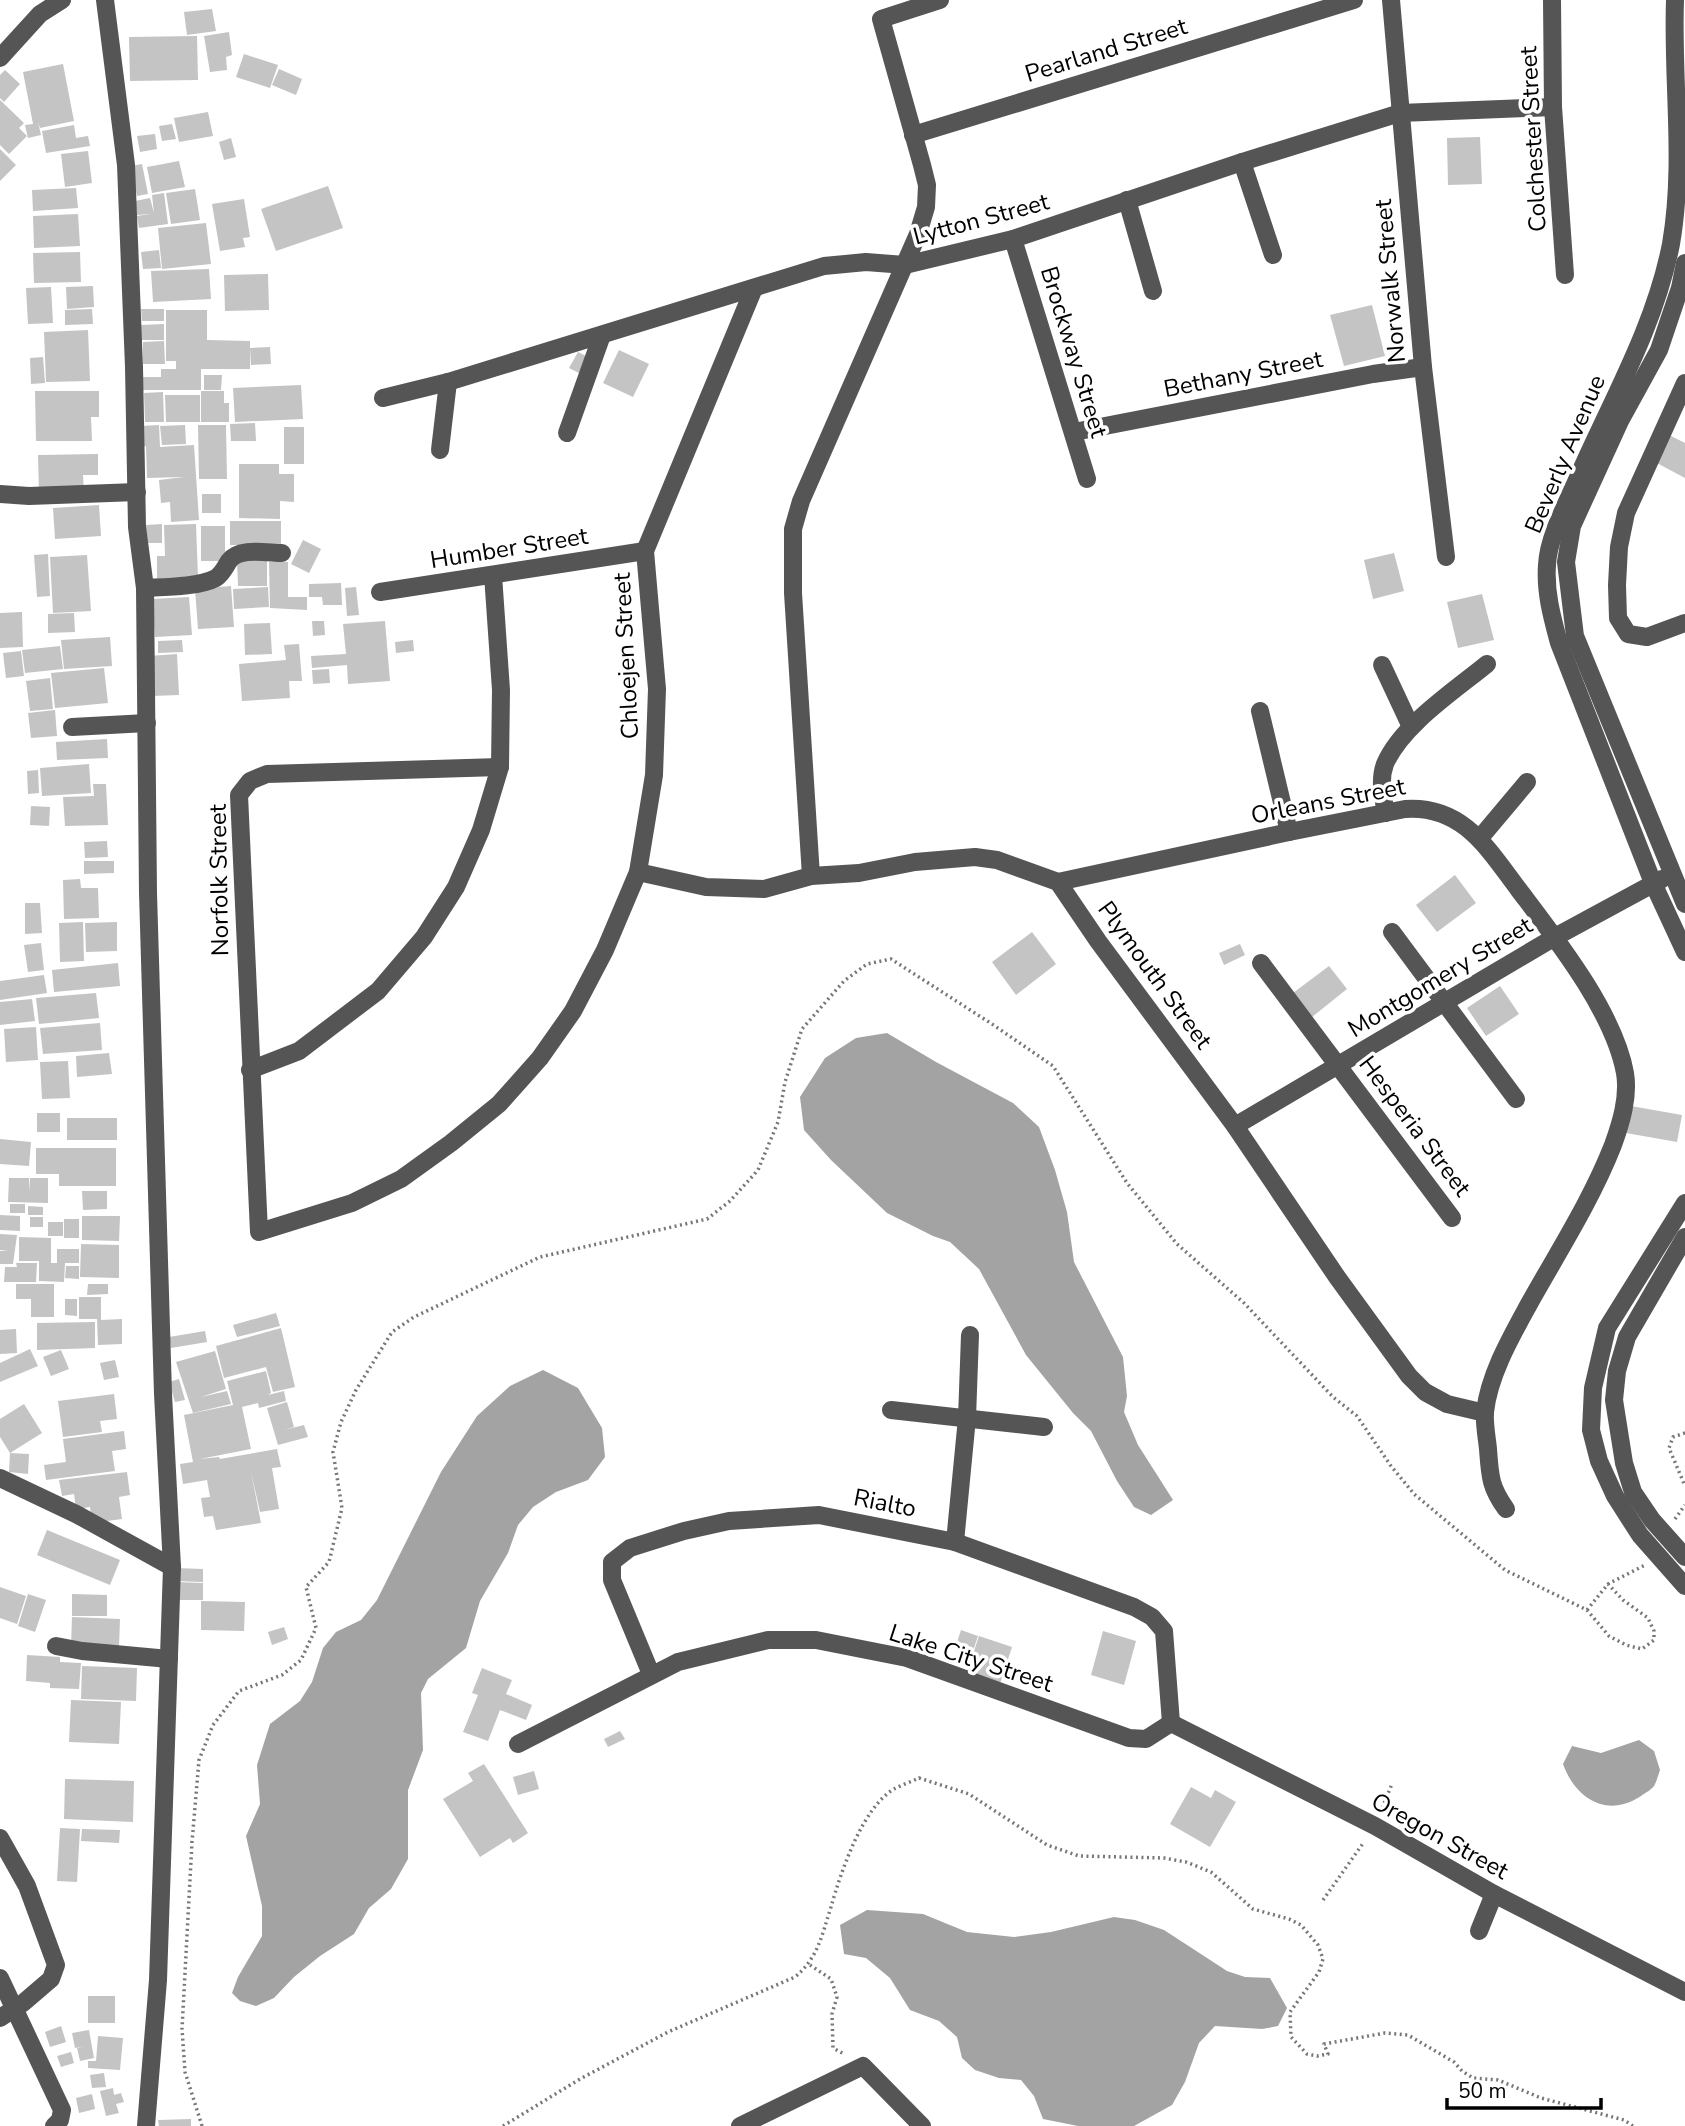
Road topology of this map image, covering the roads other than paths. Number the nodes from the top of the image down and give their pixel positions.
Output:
1 (62, 0) edge
2 (104, 0) edge
3 (940, 0) edge
4 (1354, 0) edge
5 (1391, 0) edge
6 (1552, 0) edge
7 (1675, 0) edge
8 (0, 58) edge
9 (1553, 107) junction
10 (1400, 113) junction
11 (913, 135) junction
12 (1242, 162) junction
13 (1127, 200) junction
14 (1013, 239) junction
15 (1273, 255) dead end
16 (1685, 263) edge
17 (905, 265) junction
18 (1565, 275) dead end
19 (754, 288) junction
20 (1153, 291) dead end
21 (603, 335) junction
22 (1423, 367) junction
23 (448, 382) junction
24 (1685, 383) edge
25 (383, 398) dead end
26 (1074, 432) junction
27 (567, 433) dead end
28 (440, 450) dead end
29 (1087, 479) dead end
30 (137, 492) junction
31 (0, 494) edge
32 (645, 551) junction
33 (282, 552) dead end
34 (1446, 557) dead end
35 (493, 575) junction
36 (145, 588) junction
37 (380, 592) dead end
38 (1685, 623) edge
39 (1487, 664) dead end
40 (1382, 666) dead end
41 (1260, 711) dead end
42 (147, 723) junction
43 (72, 727) dead end
44 (1411, 727) junction
45 (500, 767) junction
46 (1527, 782) dead end
47 (1386, 813) junction
48 (1289, 832) junction
49 (1480, 838) junction
50 (638, 872) junction
51 (1672, 874) junction
52 (811, 876) junction
53 (1058, 882) junction
54 (1653, 883) junction
55 (1685, 903) edge
56 (1664, 909) junction
57 (1392, 932) dead end
58 (1555, 937) junction
59 (1685, 952) edge
60 (1261, 963) dead end
61 (1446, 1001) junction
62 (1339, 1065) junction
63 (250, 1070) junction
64 (1517, 1099) dead end
65 (1235, 1126) junction
66 (1685, 1203) edge
67 (1452, 1218) dead end
68 (259, 1232) joint
69 (1685, 1237) edge
70 (970, 1335) dead end
71 (891, 1410) dead end
72 (1485, 1413) junction
73 (967, 1418) junction
74 (1044, 1427) dead end
75 (0, 1478) edge
76 (1506, 1509) dead end
77 (955, 1542) junction
78 (1684, 1554) edge
79 (1663, 1562) junction
80 (172, 1567) junction
81 (1685, 1586) edge
82 (56, 1646) dead end
83 (169, 1658) junction
84 (651, 1674) junction
85 (1171, 1723) junction
86 (518, 1744) dead end
87 (0, 1838) edge
88 (1494, 1894) junction
89 (1479, 1931) dead end
90 (0, 1978) edge
91 (1685, 1992) edge
92 (7, 2014) edge
93 (54, 2126) edge
94 (146, 2126) edge
95 (740, 2126) edge
96 (922, 2126) edge

1 - 8 street
2 - 30 street
3 - 11 street
4 - 11 street, Pearland Street
5 - 10 street, Norwalk Street
6 - 9 street, Colchester Street
7 - 54 street, Beverly Avenue
9 - 10 street, Lytton Street
9 - 18 street, Colchester Street
10 - 12 street, Lytton Street
10 - 22 street, Norwalk Street
11 - 17 street
12 - 13 street, Lytton Street
12 - 15 street
13 - 14 street, Lytton Street
13 - 20 street
14 - 17 street, Lytton Street
14 - 26 street, Brockway Street
16 - 51 street, Beverly Avenue
17 - 19 street, Lytton Street
17 - 52 street
19 - 21 street, Lytton Street
19 - 32 street, Chloejen Street
21 - 23 street, Lytton Street
21 - 27 street
22 - 26 street, Bethany Street
22 - 34 street, Norwalk Street
23 - 25 street, Lytton Street
23 - 28 street
24 - 38 street
26 - 29 street, Brockway Street
30 - 31 street
30 - 36 street
32 - 35 street, Humber Street
32 - 50 street, Chloejen Street
33 - 36 street
35 - 37 street, Humber Street
35 - 45 street
36 - 42 street
39 - 44 street
40 - 44 street
41 - 48 street
42 - 43 street
42 - 80 street
44 - 47 street
45 - 63 street
45 - 63 street, Norfolk Street
46 - 49 street
47 - 48 street, Orleans Street
47 - 49 street, Orleans Street
48 - 53 street, Orleans Street
49 - 58 street, Orleans Street
50 - 52 street
50 - 68 street, Chloejen Street
51 - 54 street, Montgomery Street
51 - 55 street, Beverly Avenue
52 - 53 street
53 - 65 street, Plymouth Street
54 - 56 street, Beverly Avenue
54 - 58 street, Montgomery Street
55 - 56 street
56 - 59 street, Beverly Avenue
57 - 61 street
58 - 61 street, Montgomery Street
58 - 72 street, Orleans Street
60 - 62 street, Hesperia Street
61 - 62 street, Montgomery Street
61 - 64 street
62 - 65 street, Montgomery Street
62 - 67 street, Hesperia Street
63 - 68 street, Norfolk Street
65 - 72 street, Plymouth Street
66 - 79 street
69 - 78 street
70 - 73 street
71 - 73 street
72 - 76 street, Orleans Street
73 - 74 street
73 - 77 street
75 - 80 street
77 - 84 street, Rialto
77 - 85 street, Rialto
78 - 79 street
79 - 81 street
80 - 83 street
82 - 83 street
83 - 94 street
84 - 85 street, Lake City Street
84 - 86 street, Lake City Street
85 - 88 street, Oregon Street
87 - 92 street
88 - 89 street
88 - 91 street, Oregon Street
90 - 92 street
92 - 93 street
95 - 96 street

